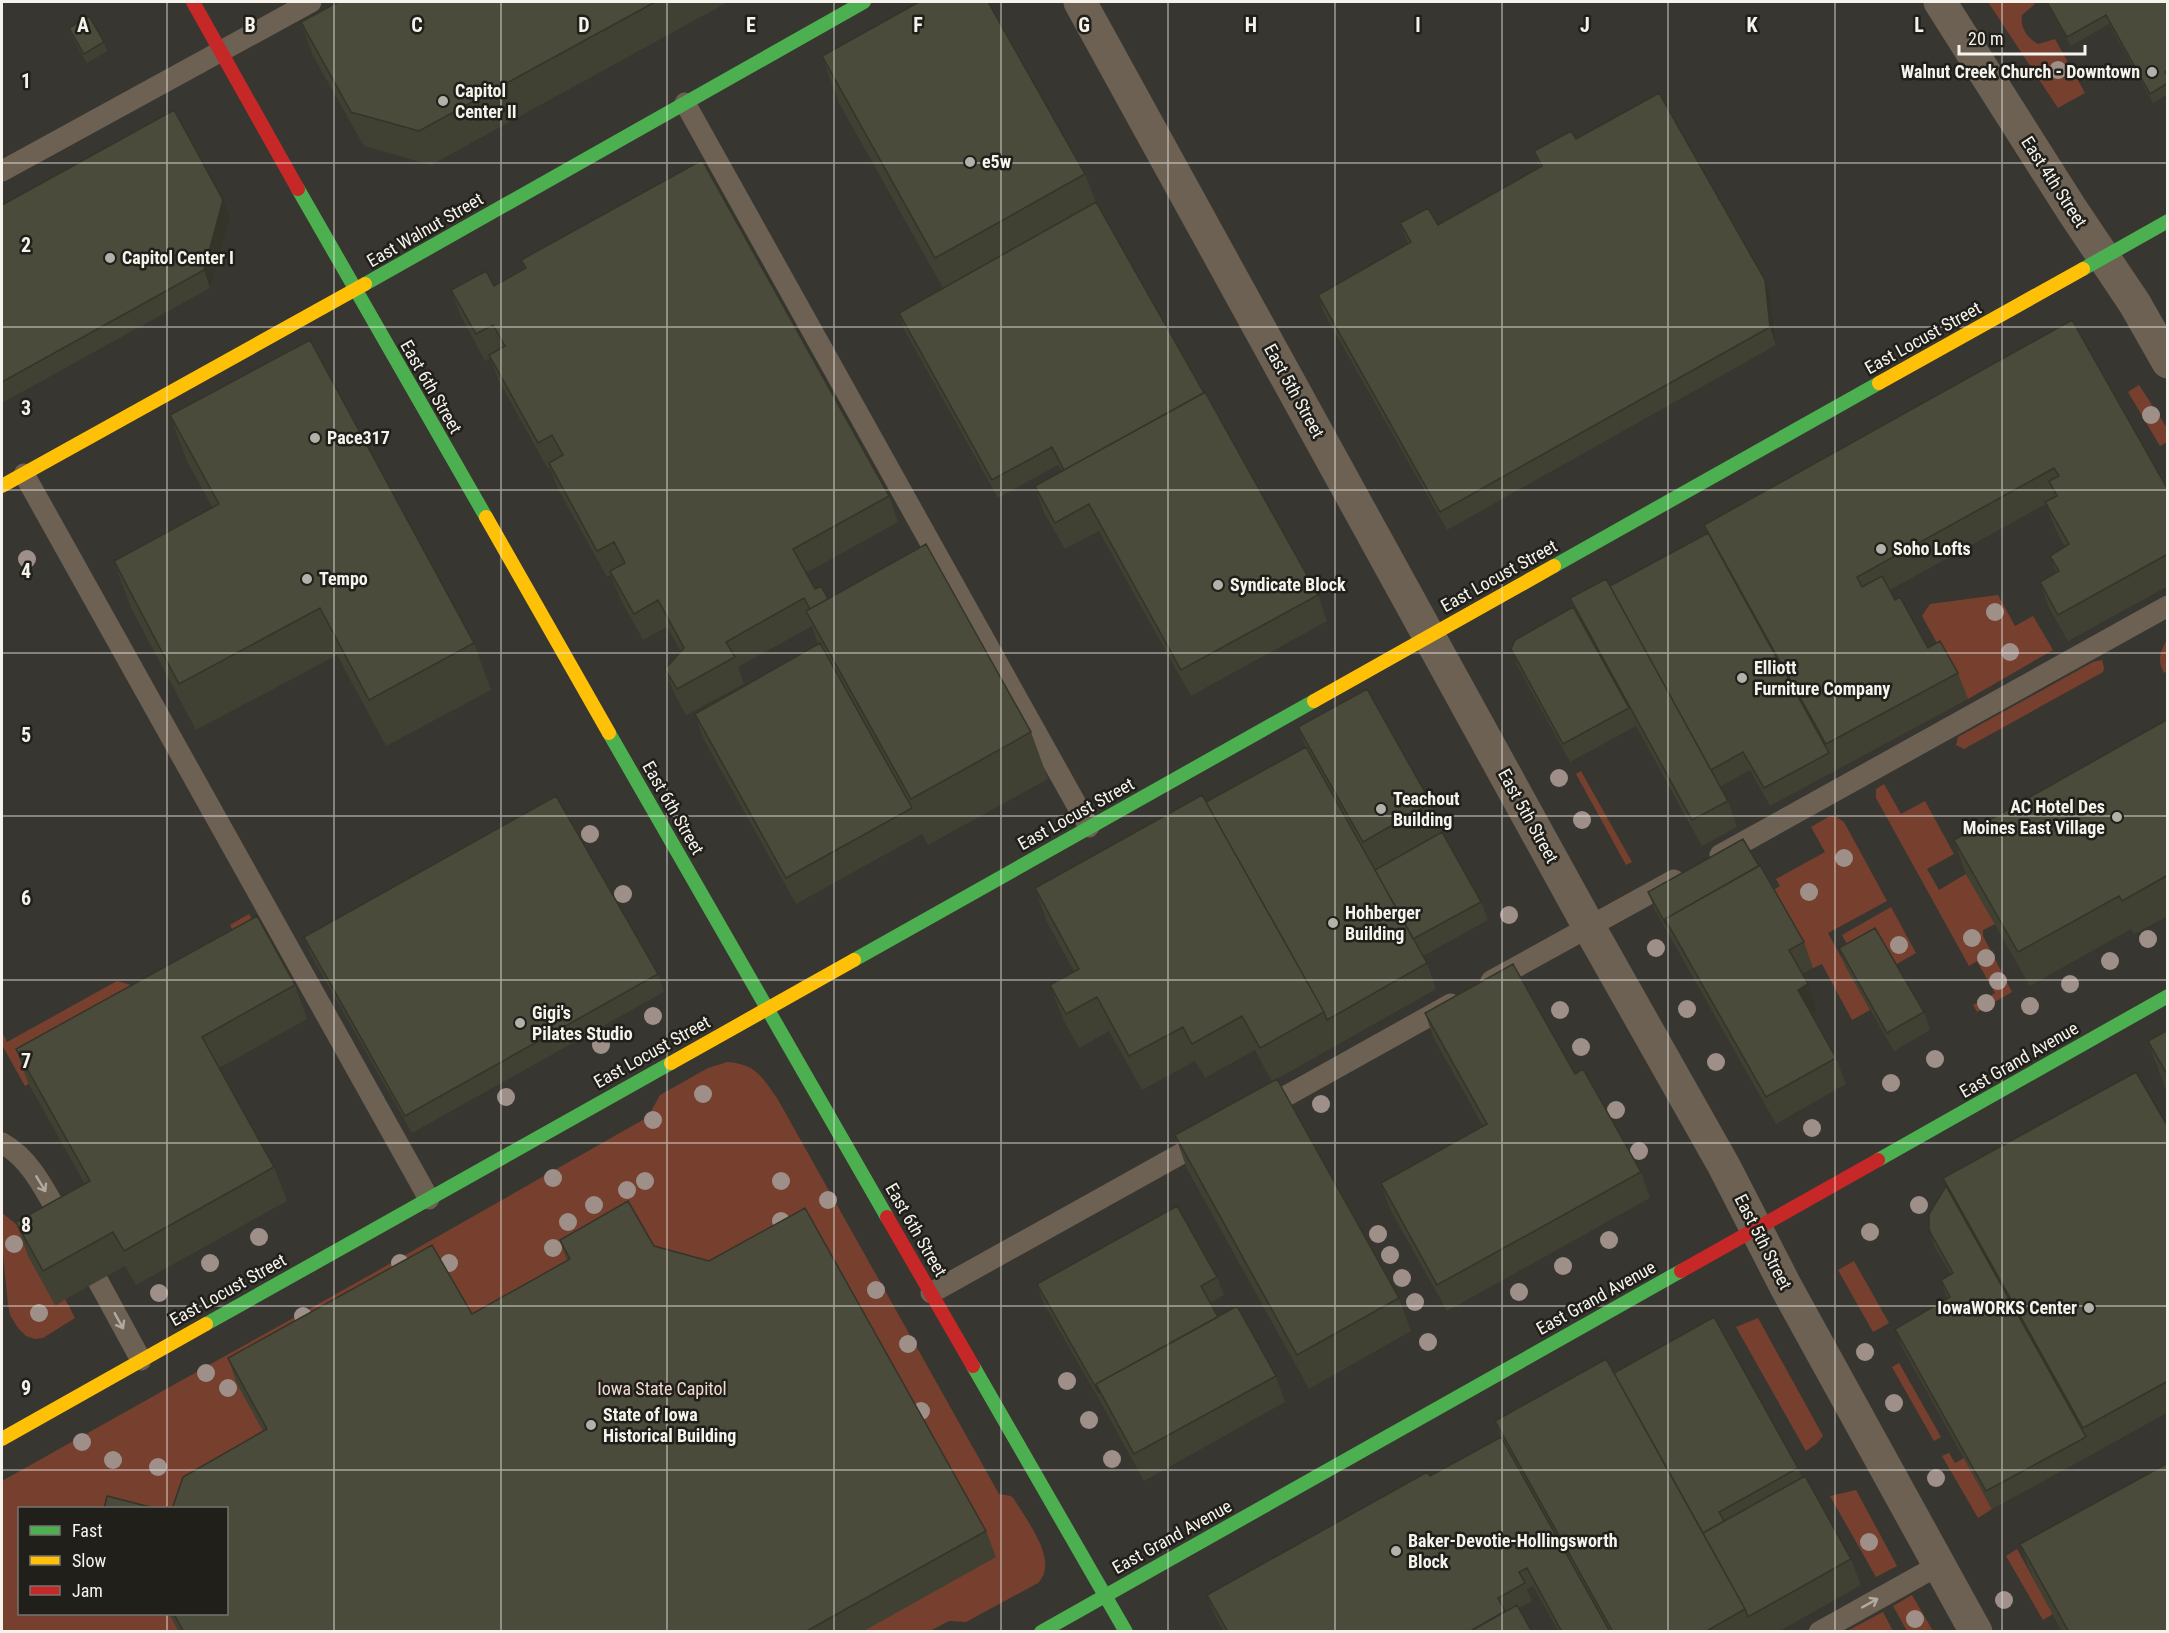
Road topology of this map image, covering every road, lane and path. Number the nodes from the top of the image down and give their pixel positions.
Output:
1 (193, 2) edge
2 (311, 2) edge
3 (864, 2) edge
4 (1080, 2) edge
5 (1940, 2) edge
6 (220, 51) junction
7 (685, 103) junction
8 (2, 171) edge
9 (2168, 221) edge
10 (2103, 257) junction
11 (355, 290) junction
12 (2168, 362) edge
13 (24, 474) junction
14 (2, 486) edge
15 (2168, 606) edge
16 (1429, 636) junction
17 (1089, 827) junction
18 (1589, 927) junction
19 (2168, 996) edge
20 (767, 1007) junction
21 (1248, 1117) edge
22 (1217, 1134) edge
23 (2, 1143) edge
24 (429, 1199) junction
25 (1756, 1228) junction
26 (70, 1233) edge
27 (98, 1281) dead end
28 (931, 1293) junction
29 (141, 1360) junction
30 (2, 1439) edge
31 (1939, 1564) junction
32 (1104, 1595) junction
33 (1041, 1632) edge
34 (1126, 1632) edge
35 (1819, 1632) edge
36 (1976, 1632) edge

1 - 6 main road, East 6th Street
2 - 6 lane
3 - 7 main road, East Walnut Street
4 - 16 street, East 5th Street
5 - 10 street, East 4th Street
6 - 8 lane
6 - 11 main road, East 6th Street
7 - 11 main road, East Walnut Street
7 - 17 lane
9 - 10 main road, East Locust Street
10 - 12 street, East 4th Street
10 - 16 main road, East Locust Street
11 - 13 main road, East Walnut Street
11 - 20 main road, East 6th Street
13 - 14 main road, East Walnut Street
13 - 24 lane
15 - 18 lane
16 - 17 main road, East Locust Street
16 - 18 street, East 5th Street
17 - 20 main road, East Locust Street
18 - 21 lane
18 - 25 street, East 5th Street
19 - 25 main road, East Grand Avenue
20 - 24 main road, East Locust Street
20 - 28 main road, East 6th Street
22 - 28 lane
23 -> 26 lane
24 - 29 main road, East Locust Street
25 - 31 street, East 5th Street
25 - 32 main road, East Grand Avenue
27 -> 29 lane
28 - 32 main road, East 6th Street
29 - 30 main road, East Locust Street
35 -> 31 lane
31 - 36 street, East 5th Street
32 - 33 main road, East Grand Avenue
32 - 34 main road, East 6th Street

